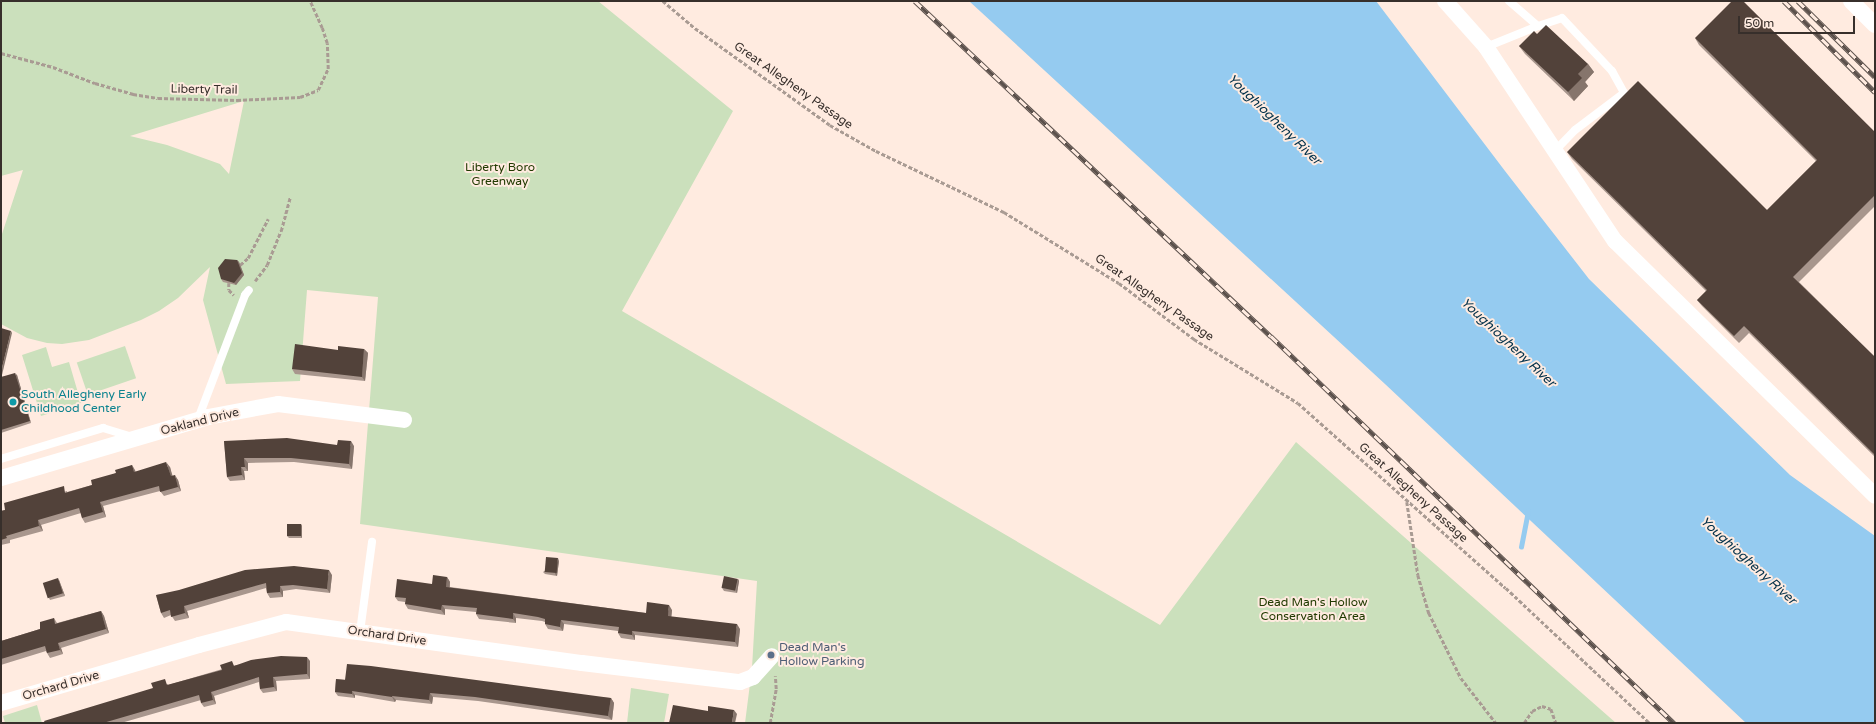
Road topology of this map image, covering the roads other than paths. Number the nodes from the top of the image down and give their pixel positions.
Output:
1 (1445, 1) edge
2 (1509, 1) edge
3 (1851, 1) edge
4 (1875, 25) edge
5 (1538, 26) junction
6 (1486, 47) junction
7 (1555, 151) junction
8 (249, 290) road end
9 (197, 420) junction
10 (404, 420) dead end
11 (136, 439) junction
12 (1, 459) edge
13 (1, 478) edge
14 (1875, 496) edge
15 (372, 542) dead end
16 (360, 632) junction
17 (772, 656) road end
18 (1, 703) edge

1 - 6 street
2 - 5 lane
3 - 4 street
5 - 6 lane
5 - 7 lane
6 - 7 street
7 - 14 street
8 - 9 lane
9 - 10 street, Oakland Drive
9 - 11 street, Oakland Drive
11 - 12 lane
11 - 13 street, Oakland Drive
15 - 16 lane
16 - 17 street, Orchard Drive
16 - 18 street, Orchard Drive

